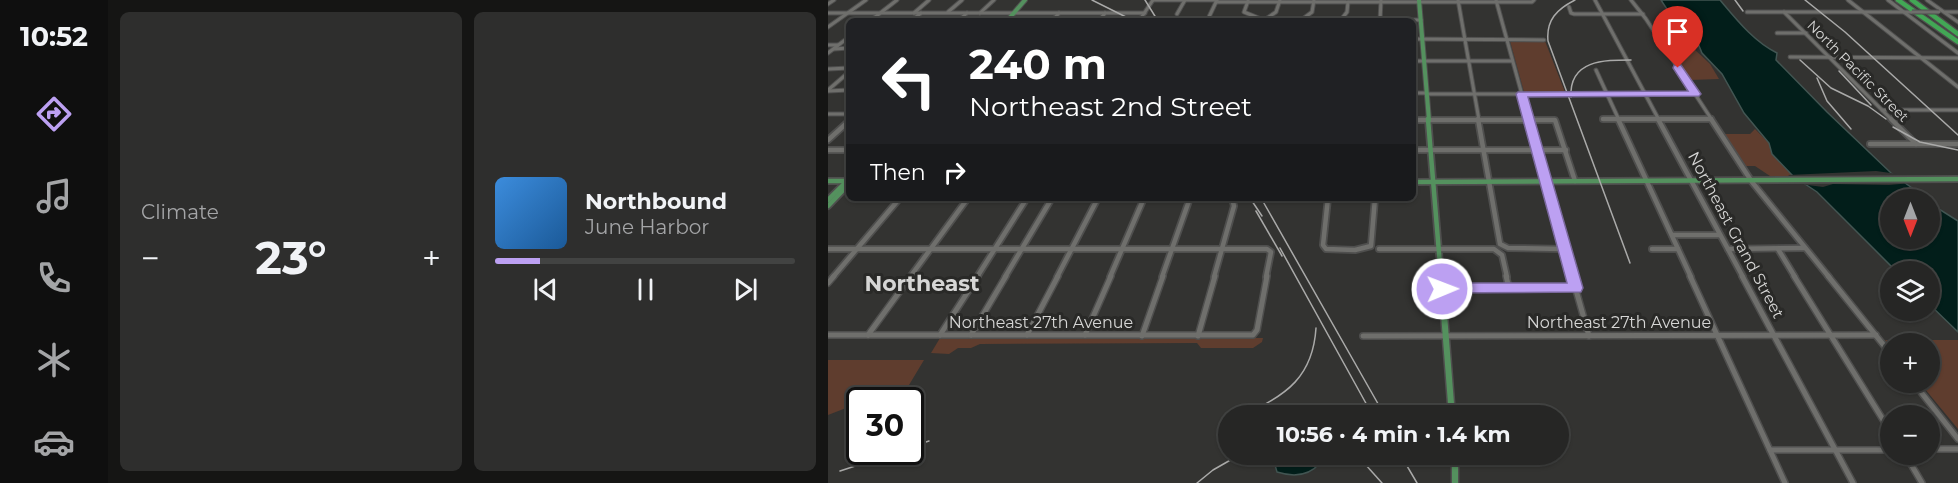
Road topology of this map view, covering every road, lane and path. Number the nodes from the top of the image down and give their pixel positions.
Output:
1 (834, 0) edge
2 (866, 0) edge
3 (897, 0) edge
4 (929, 0) edge
5 (962, 0) edge
6 (994, 0) edge
7 (1025, 0) edge
8 (1153, 0) edge
9 (1185, 0) edge
10 (1595, 0) edge
11 (1631, 0) edge
12 (1848, 0) edge
13 (1888, 0) edge
14 (1898, 0) edge
15 (1905, 0) edge
16 (1912, 0) edge
17 (1918, 0) edge
18 (1927, 0) edge
19 (1216, 1) edge
20 (1248, 1) edge
21 (1280, 1) edge
22 (1314, 1) edge
23 (1348, 1) edge
24 (1381, 1) edge
25 (1419, 1) edge
26 (1458, 1) edge
27 (1496, 1) edge
28 (1534, 1) edge
29 (828, 4) edge
30 (1569, 7) dead end
31 (1747, 12) dead end
32 (1784, 12) junction
33 (1863, 12) junction
34 (1905, 12) junction
35 (1945, 12) junction
36 (1958, 12) edge
37 (828, 13) edge
38 (847, 13) junction
39 (880, 13) junction
40 (914, 13) junction
41 (921, 13) junction
42 (948, 13) junction
43 (967, 13) junction
44 (980, 13) junction
45 (1013, 13) junction
46 (1059, 13) junction
47 (1106, 13) junction
48 (1145, 13) junction
49 (1177, 14) dead end
50 (1602, 14) junction
51 (1643, 14) junction
52 (874, 18) edge
53 (915, 18) edge
54 (961, 18) edge
55 (1008, 18) edge
56 (1055, 18) edge
57 (1102, 18) edge
58 (1141, 18) edge
59 (1208, 18) edge
60 (1256, 18) edge
61 (1267, 18) edge
62 (1303, 18) edge
63 (1342, 18) edge
64 (1380, 18) edge
65 (1416, 20) edge
66 (1421, 20) junction
67 (1958, 22) edge
68 (1944, 24) junction
69 (828, 27) edge
70 (1777, 33) dead end
71 (1806, 33) junction
72 (1958, 34) edge
73 (846, 39) edge
74 (1416, 39) edge
75 (1422, 39) junction
76 (1464, 39) junction
77 (1506, 39) junction
78 (1544, 40) dead end
79 (1958, 41) edge
80 (828, 45) edge
81 (838, 45) junction
82 (834, 48) junction
83 (846, 48) edge
84 (828, 53) edge
85 (1958, 53) edge
86 (1790, 57) dead end
87 (1830, 58) junction
88 (1919, 58) junction
89 (1958, 58) edge
90 (1416, 61) edge
91 (1424, 61) junction
92 (1468, 61) junction
93 (1512, 61) junction
94 (828, 69) edge
95 (846, 70) edge
96 (1596, 70) dead end
97 (846, 73) edge
98 (1950, 81) junction
99 (1958, 81) edge
100 (1958, 87) edge
101 (828, 90) edge
102 (846, 90) edge
103 (1416, 93) edge
104 (1426, 94) junction
105 (1474, 94) junction
106 (1522, 94) junction
107 (1607, 94) junction
108 (1645, 94) junction
109 (1695, 94) junction
110 (1882, 110) junction
111 (1958, 110) edge
112 (828, 114) edge
113 (846, 114) edge
114 (1603, 119) dead end
115 (1619, 119) junction
116 (1659, 119) junction
117 (1711, 119) junction
118 (1416, 120) edge
119 (1428, 120) junction
120 (1478, 120) junction
121 (1529, 120) junction
122 (846, 124) edge
123 (828, 140) edge
124 (1870, 144) dead end
125 (1916, 144) junction
126 (1958, 144) edge
127 (828, 150) edge
128 (846, 150) edge
129 (1416, 150) edge
130 (1431, 150) junction
131 (1484, 150) junction
132 (1537, 150) junction
133 (1566, 150) junction
134 (1958, 178) edge
135 (828, 181) edge
136 (846, 181) edge
137 (1546, 181) junction
138 (1575, 181) junction
139 (1646, 181) junction
140 (1691, 181) junction
141 (1416, 182) edge
142 (1433, 182) junction
143 (1489, 182) junction
144 (1752, 182) junction
145 (846, 183) edge
146 (846, 184) edge
147 (828, 200) edge
148 (897, 201) edge
149 (966, 201) edge
150 (1025, 201) edge
151 (1050, 201) edge
152 (1096, 201) edge
153 (1143, 201) edge
154 (1189, 201) edge
155 (1233, 201) edge
156 (1328, 201) edge
157 (1375, 201) edge
158 (828, 206) edge
159 (1672, 235) junction
160 (1720, 235) junction
161 (857, 248) junction
162 (828, 249) edge
163 (931, 249) junction
164 (995, 249) junction
165 (1022, 249) junction
166 (1072, 249) junction
167 (1122, 249) junction
168 (1172, 249) junction
169 (1222, 249) junction
170 (1379, 249) dead end
171 (1438, 249) junction
172 (1501, 249) junction
173 (1564, 249) junction
174 (1652, 249) dead end
175 (1678, 249) junction
176 (1728, 249) junction
177 (1778, 249) junction
178 (1805, 249) junction
179 (828, 283) edge
180 (1509, 288) junction
181 (1575, 288) junction
182 (1442, 289) junction
183 (828, 335) edge
184 (868, 335) junction
185 (940, 335) junction
186 (971, 335) junction
187 (1027, 335) junction
188 (1084, 335) junction
189 (1831, 335) junction
190 (1876, 335) junction
191 (1142, 336) junction
192 (1198, 336) junction
193 (1363, 336) dead end
194 (1446, 336) junction
195 (1589, 336) junction
196 (1718, 336) junction
197 (1775, 336) junction
198 (1880, 340) edge
199 (1922, 393) edge
200 (1451, 405) edge
201 (1880, 415) edge
202 (1958, 439) edge
203 (1940, 449) edge
204 (1958, 449) edge
205 (1770, 450) junction
206 (1836, 450) junction
207 (1880, 450) edge
208 (1455, 465) edge
209 (1911, 465) edge
210 (1455, 483) edge
211 (1785, 483) edge
212 (1853, 483) edge
213 (1922, 483) edge

1 - 29 street
2 - 38 street
3 - 39 street
4 - 40 street
5 - 42 street
6 - 44 street
7 - 45 main road
8 - 9 street
8 - 48 street
9 - 19 street
9 - 49 street
10 - 50 street, Northeast Grand Street
11 - 51 street
12 - 33 street
13 - 34 street
14 - 79 highway
15 - 79 highway
16 - 68 highway
17 - 68 highway
18 - 35 street
19 - 20 street
19 - 59 street
20 - 21 street
20 - 60 street
21 - 22 street
21 - 61 street
22 - 23 street
22 - 62 street
23 - 24 street
23 - 63 street
24 - 25 street
24 - 64 street
25 - 26 street
25 - 66 main road
26 - 27 street
26 - 76 street
27 - 28 street
27 - 77 street
30 - 50 street
31 - 32 street
32 - 33 street
32 - 71 street, North Pacific Street
33 - 34 street
33 - 88 street
34 - 35 street, bridge
34 - 85 street
35 - 36 street
35 - 67 street
37 - 38 street
38 - 39 street
38 - 69 street
39 - 40 street
39 - 52 street
40 - 41 street
41 - 42 street
41 - 53 street
42 - 43 street
43 - 44 street
43 - 54 street
44 - 45 street
45 - 46 street
45 - 55 main road
46 - 47 street
46 - 56 street
47 - 48 street
47 - 57 street
48 - 58 street
50 - 51 street
50 - 108 street, Northeast Grand Street
51 - 109 street
65 - 66 street
66 - 75 main road
68 - 72 highway
70 - 71 street
71 - 87 street, North Pacific Street
73 - 81 street
74 - 75 street
75 - 76 street
75 - 91 main road
76 - 77 street
76 - 92 street
77 - 78 street
77 - 93 street
80 - 81 street
81 - 82 street
82 - 83 street
82 - 84 street
86 - 87 street
87 - 88 street
87 - 110 street, North Pacific Street
88 - 89 street
88 - 98 street
90 - 91 street
91 - 92 street
91 - 104 main road
92 - 93 street
92 - 105 street
93 - 106 street
94 - 95 street
96 - 107 street
97 - 101 street
98 - 99 street
98 - 100 street
101 - 102 street
103 - 104 street
104 - 105 street
104 - 119 main road
105 - 106 street
105 - 120 street
106 - 107 street
106 - 121 street
107 - 108 street
107 - 115 street
108 - 109 street
108 - 116 street, Northeast Grand Street
109 - 117 street
110 - 111 street
110 - 125 street, North Pacific Street
112 - 113 street
114 - 115 street
115 - 116 street
115 - 139 street
116 - 117 street
116 - 140 street, Northeast Grand Street
117 - 144 street
118 - 119 street
119 - 120 street
119 - 130 main road
120 - 121 street
120 - 131 street
121 - 132 street
121 - 133 street
122 - 123 street
124 - 125 street
125 - 126 street
127 - 128 street
129 - 130 street
130 - 131 street
130 - 142 main road
131 - 132 street
131 - 143 street
132 - 133 street
132 - 137 street
133 - 138 street
134 - 144 main road
135 - 136 main road
137 - 138 main road
137 - 143 main road
137 - 173 street
138 - 139 main road
139 - 140 main road
139 - 159 street
140 - 144 main road
140 - 160 street, Northeast Grand Street
141 - 142 main road
142 - 143 main road
142 - 171 main road
143 - 172 street
144 - 178 street
145 - 147 main road
146 - 158 main road
148 - 161 street
149 - 163 street
150 - 164 street
151 - 165 street
152 - 166 street
153 - 167 street
154 - 168 street
155 - 169 street
156 - 157 street
159 - 160 street
159 - 175 street
160 - 176 street, Northeast Grand Street
161 - 162 street
161 - 163 street
161 - 179 street
163 - 164 street
163 - 184 street
164 - 165 street
164 - 185 street
165 - 166 street
165 - 186 street
166 - 167 street
166 - 187 street
167 - 168 street
167 - 188 street
168 - 169 street
168 - 191 street
169 - 192 street
169 - 192 street, Northeast 27th Avenue
170 - 171 street
171 - 172 street
171 - 182 main road
172 - 173 street
172 - 180 street
173 - 181 street
174 - 175 street
175 - 196 street
176 - 177 street
176 - 197 street, Northeast Grand Street
177 - 178 street
177 - 189 street
178 - 190 street
180 - 181 street
180 - 182 street
181 - 195 street
182 - 194 main road
183 - 184 street, Northeast 27th Avenue
184 - 185 street, Northeast 27th Avenue
185 - 186 street, Northeast 27th Avenue
186 - 187 street, Northeast 27th Avenue
187 - 188 street, Northeast 27th Avenue
188 - 191 street, Northeast 27th Avenue
189 - 190 street, Northeast 27th Avenue
189 - 197 street, Northeast 27th Avenue
189 - 201 street
190 - 198 street
191 - 192 street, Northeast 27th Avenue
193 - 194 street, Northeast 27th Avenue
194 - 195 street, Northeast 27th Avenue
194 - 200 main road
195 - 196 street, Northeast 27th Avenue
196 - 197 street, Northeast 27th Avenue
196 - 205 street
197 - 206 street, Northeast Grand Street
199 - 202 street
203 - 204 street
205 - 206 street
205 - 211 street
206 - 207 street
206 - 212 street, Northeast Grand Street
208 - 210 main road
209 - 213 street

